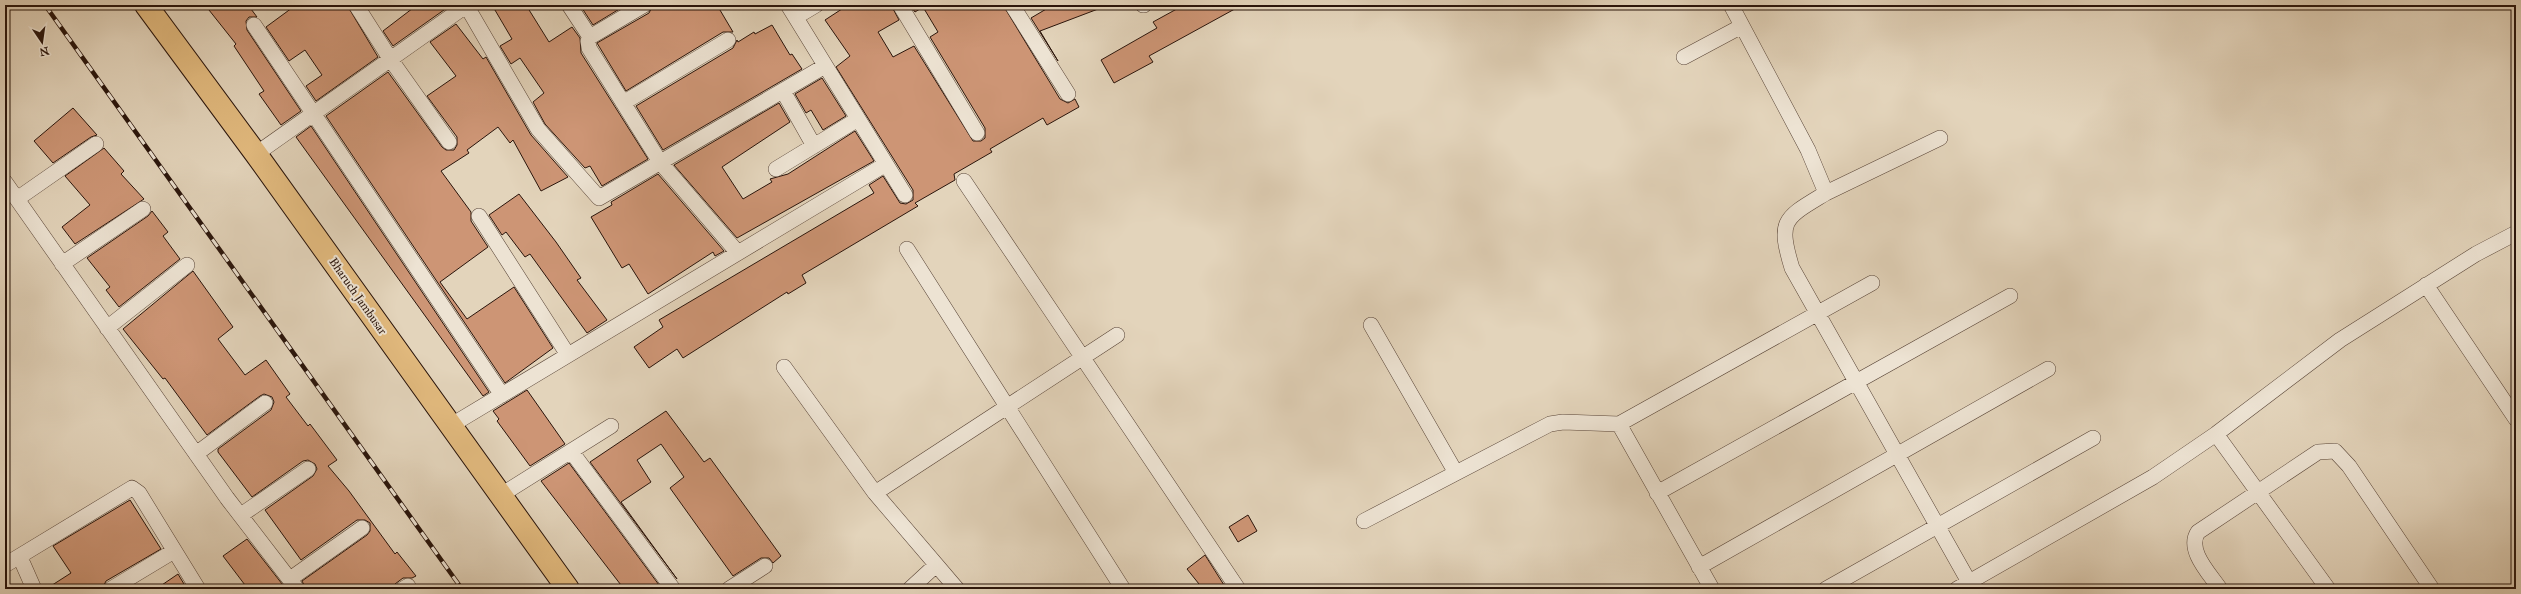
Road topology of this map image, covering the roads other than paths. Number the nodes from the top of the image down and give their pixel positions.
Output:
1 (146, 5) edge
2 (356, 5) edge
3 (466, 5) edge
4 (569, 5) edge
5 (644, 5) edge
6 (816, 5) edge
7 (900, 5) edge
8 (1012, 5) edge
9 (1731, 5) edge
10 (792, 11) edge
11 (254, 25) dead end
12 (1742, 26) junction
13 (590, 37) junction
14 (728, 40) dead end
15 (1684, 57) dead end
16 (391, 60) junction
17 (825, 66) junction
18 (783, 91) junction
19 (1068, 94) dead end
20 (623, 103) junction
21 (314, 114) junction
22 (858, 119) junction
23 (977, 133) dead end
24 (1940, 138) dead end
25 (449, 142) dead end
26 (96, 144) dead end
27 (814, 146) junction
28 (256, 154) junction
29 (660, 162) junction
30 (886, 164) junction
31 (776, 169) dead end
32 (964, 181) dead end
33 (5, 182) edge
34 (1826, 193) junction
35 (905, 195) dead end
36 (17, 199) junction
37 (143, 209) dead end
38 (479, 216) dead end
39 (2516, 233) edge
40 (907, 249) dead end
41 (738, 253) junction
42 (62, 264) junction
43 (187, 266) dead end
44 (1872, 283) dead end
45 (2426, 285) junction
46 (2010, 296) dead end
47 (1817, 313) junction
48 (1371, 325) dead end
49 (107, 328) junction
50 (1117, 335) dead end
51 (568, 355) junction
52 (1082, 357) junction
53 (784, 367) dead end
54 (2048, 369) dead end
55 (1856, 383) junction
56 (502, 395) junction
57 (265, 403) dead end
58 (1006, 408) junction
59 (2516, 419) edge
60 (1619, 424) junction
61 (450, 426) junction
62 (611, 426) dead end
63 (2216, 434) junction
64 (2094, 438) dead end
65 (571, 451) junction
66 (196, 454) junction
67 (1898, 456) junction
68 (308, 469) dead end
69 (1456, 473) junction
70 (2259, 491) junction
71 (876, 493) junction
72 (1657, 493) junction
73 (501, 495) junction
74 (241, 515) junction
75 (1364, 521) dead end
76 (1938, 527) junction
77 (362, 528) dead end
78 (174, 551) junction
79 (23, 564) dead end
80 (5, 565) edge
81 (936, 565) junction
82 (765, 566) dead end
83 (1699, 567) junction
84 (293, 584) edge
85 (1963, 586) edge
86 (34, 589) edge
87 (112, 589) edge
88 (198, 589) edge
89 (568, 589) edge
90 (673, 589) edge
91 (729, 589) edge
92 (910, 589) edge
93 (957, 589) edge
94 (1123, 589) edge
95 (1238, 589) edge
96 (1712, 589) edge
97 (1826, 589) edge
98 (2220, 589) edge
99 (2328, 589) edge
100 (2432, 589) edge

1 - 28 highway, Bharuch Jambusar
2 - 16 street
3 - 16 street
3 - 29 street
4 - 13 street
5 - 13 street
6 - 10 street
7 - 23 street
8 - 19 street
9 - 12 street
10 - 17 street
11 - 21 street
12 - 15 street
12 - 34 street
13 - 20 street
14 - 20 street
16 - 21 street
16 - 25 street
17 - 18 street
17 - 22 street
18 - 27 street
18 - 29 street
20 - 29 street
21 - 28 street
21 - 56 street
22 - 27 street
22 - 30 street
24 - 34 street
26 - 36 street
27 - 31 street
28 - 61 highway, Bharuch Jambusar
29 - 41 street
30 - 35 street
30 - 41 street
32 - 52 street
33 - 36 street
34 - 47 street
36 - 42 street
37 - 42 street
38 - 51 street
39 - 45 street
40 - 58 street
41 - 51 street
42 - 49 street
43 - 49 street
44 - 47 street
45 - 59 street
45 - 63 street
46 - 55 street
47 - 55 street
47 - 60 street
48 - 69 street
49 - 66 street
50 - 52 street
51 - 56 street
52 - 58 street
52 - 95 street
53 - 71 street
54 - 67 street
55 - 67 street
55 - 72 street
56 - 61 street
57 - 66 street
58 - 71 street
58 - 94 street
60 - 69 street
60 - 72 street
61 - 73 highway, Bharuch Jambusar
62 - 65 street
63 - 70 street
63 - 85 street
64 - 76 street
65 - 73 street
65 - 90 street
66 - 74 street
67 - 76 street
67 - 83 street
68 - 74 street
69 - 75 street
70 - 98 street
70 - 99 street
70 - 100 street
71 - 81 street
72 - 83 street
73 - 89 highway, Bharuch Jambusar
74 - 84 street
76 - 85 street
76 - 97 street
77 - 84 street
78 - 80 street
78 - 87 street
78 - 88 street
79 - 86 street
81 - 92 street
81 - 93 street
82 - 91 street
83 - 96 street

